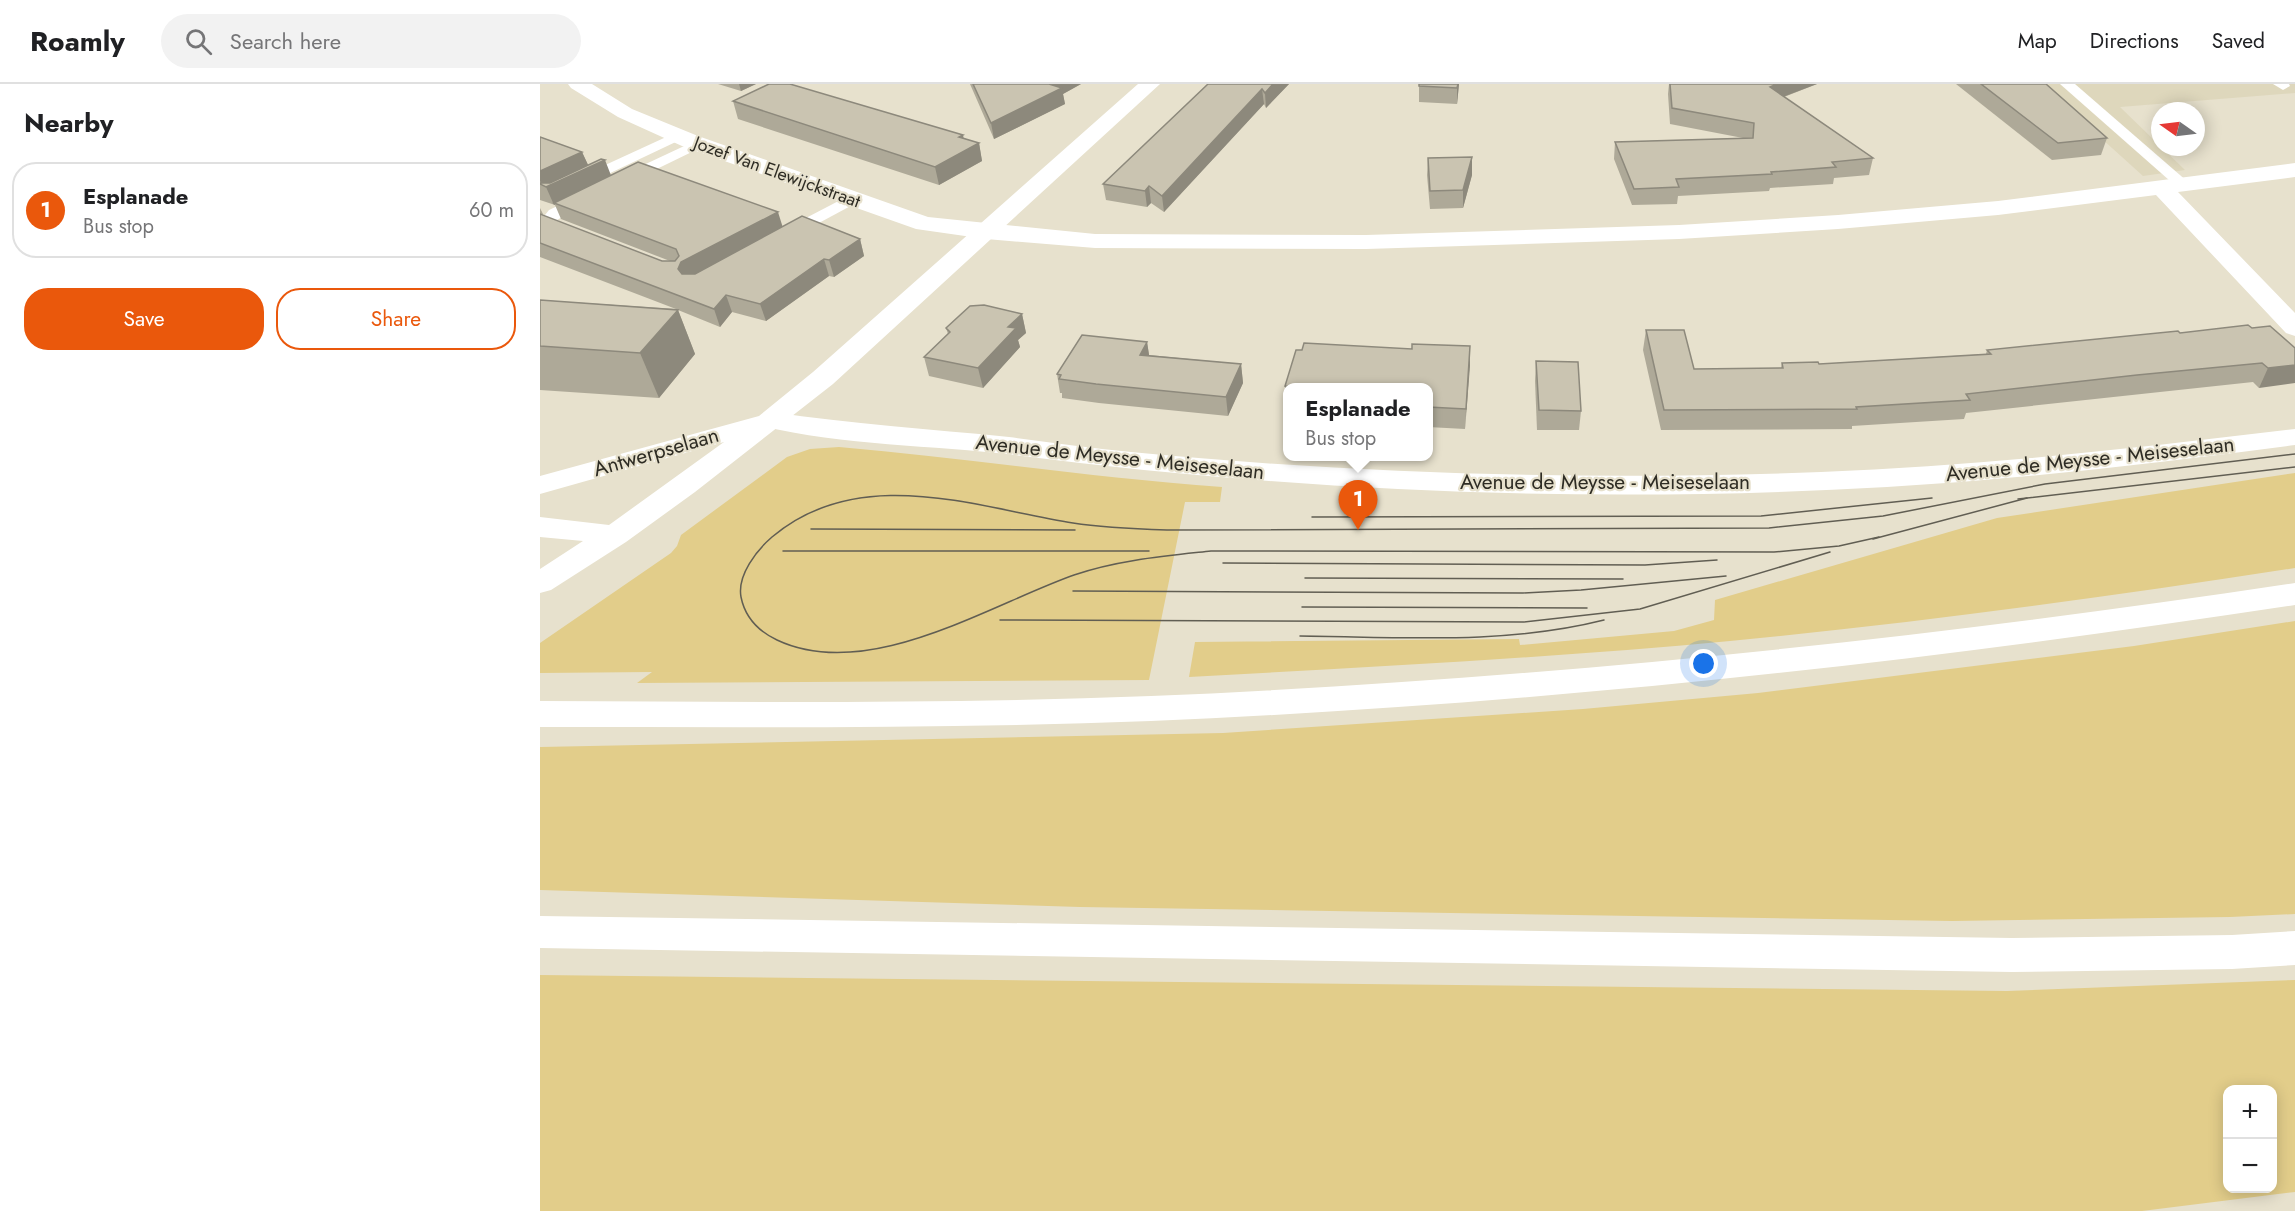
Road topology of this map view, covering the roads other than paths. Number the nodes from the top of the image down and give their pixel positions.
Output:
1 (578, 84) edge
2 (1150, 84) edge
3 (2067, 84) edge
4 (687, 140) junction
5 (2295, 170) edge
6 (571, 186) edge
7 (2173, 187) junction
8 (852, 199) junction
9 (986, 232) junction
10 (586, 238) edge
11 (766, 246) edge
12 (2295, 328) edge
13 (772, 420) junction
14 (2295, 436) edge
15 (540, 485) edge
16 (540, 526) edge
17 (615, 536) junction
18 (547, 574) edge
19 (2295, 594) edge
20 (540, 714) edge
21 (540, 932) edge
22 (2295, 948) edge

1 - 4 main road, Jozef Van Elewijckstraat
2 - 9 main road
3 - 7 lane
4 - 6 lane
4 - 8 main road, Jozef Van Elewijckstraat
4 - 10 lane
5 - 7 main road, Jozef Van Elewijckstraat
7 - 9 main road, Jozef Van Elewijckstraat
7 - 12 main road
8 - 9 main road, Jozef Van Elewijckstraat
8 - 11 lane
9 - 13 main road
13 - 14 main road, Avenue de Meysse - Meiseselaan
13 - 15 main road, Antwerpselaan
13 - 17 main road
16 - 17 main road
17 - 18 main road
19 - 20 main road
21 - 22 main road

